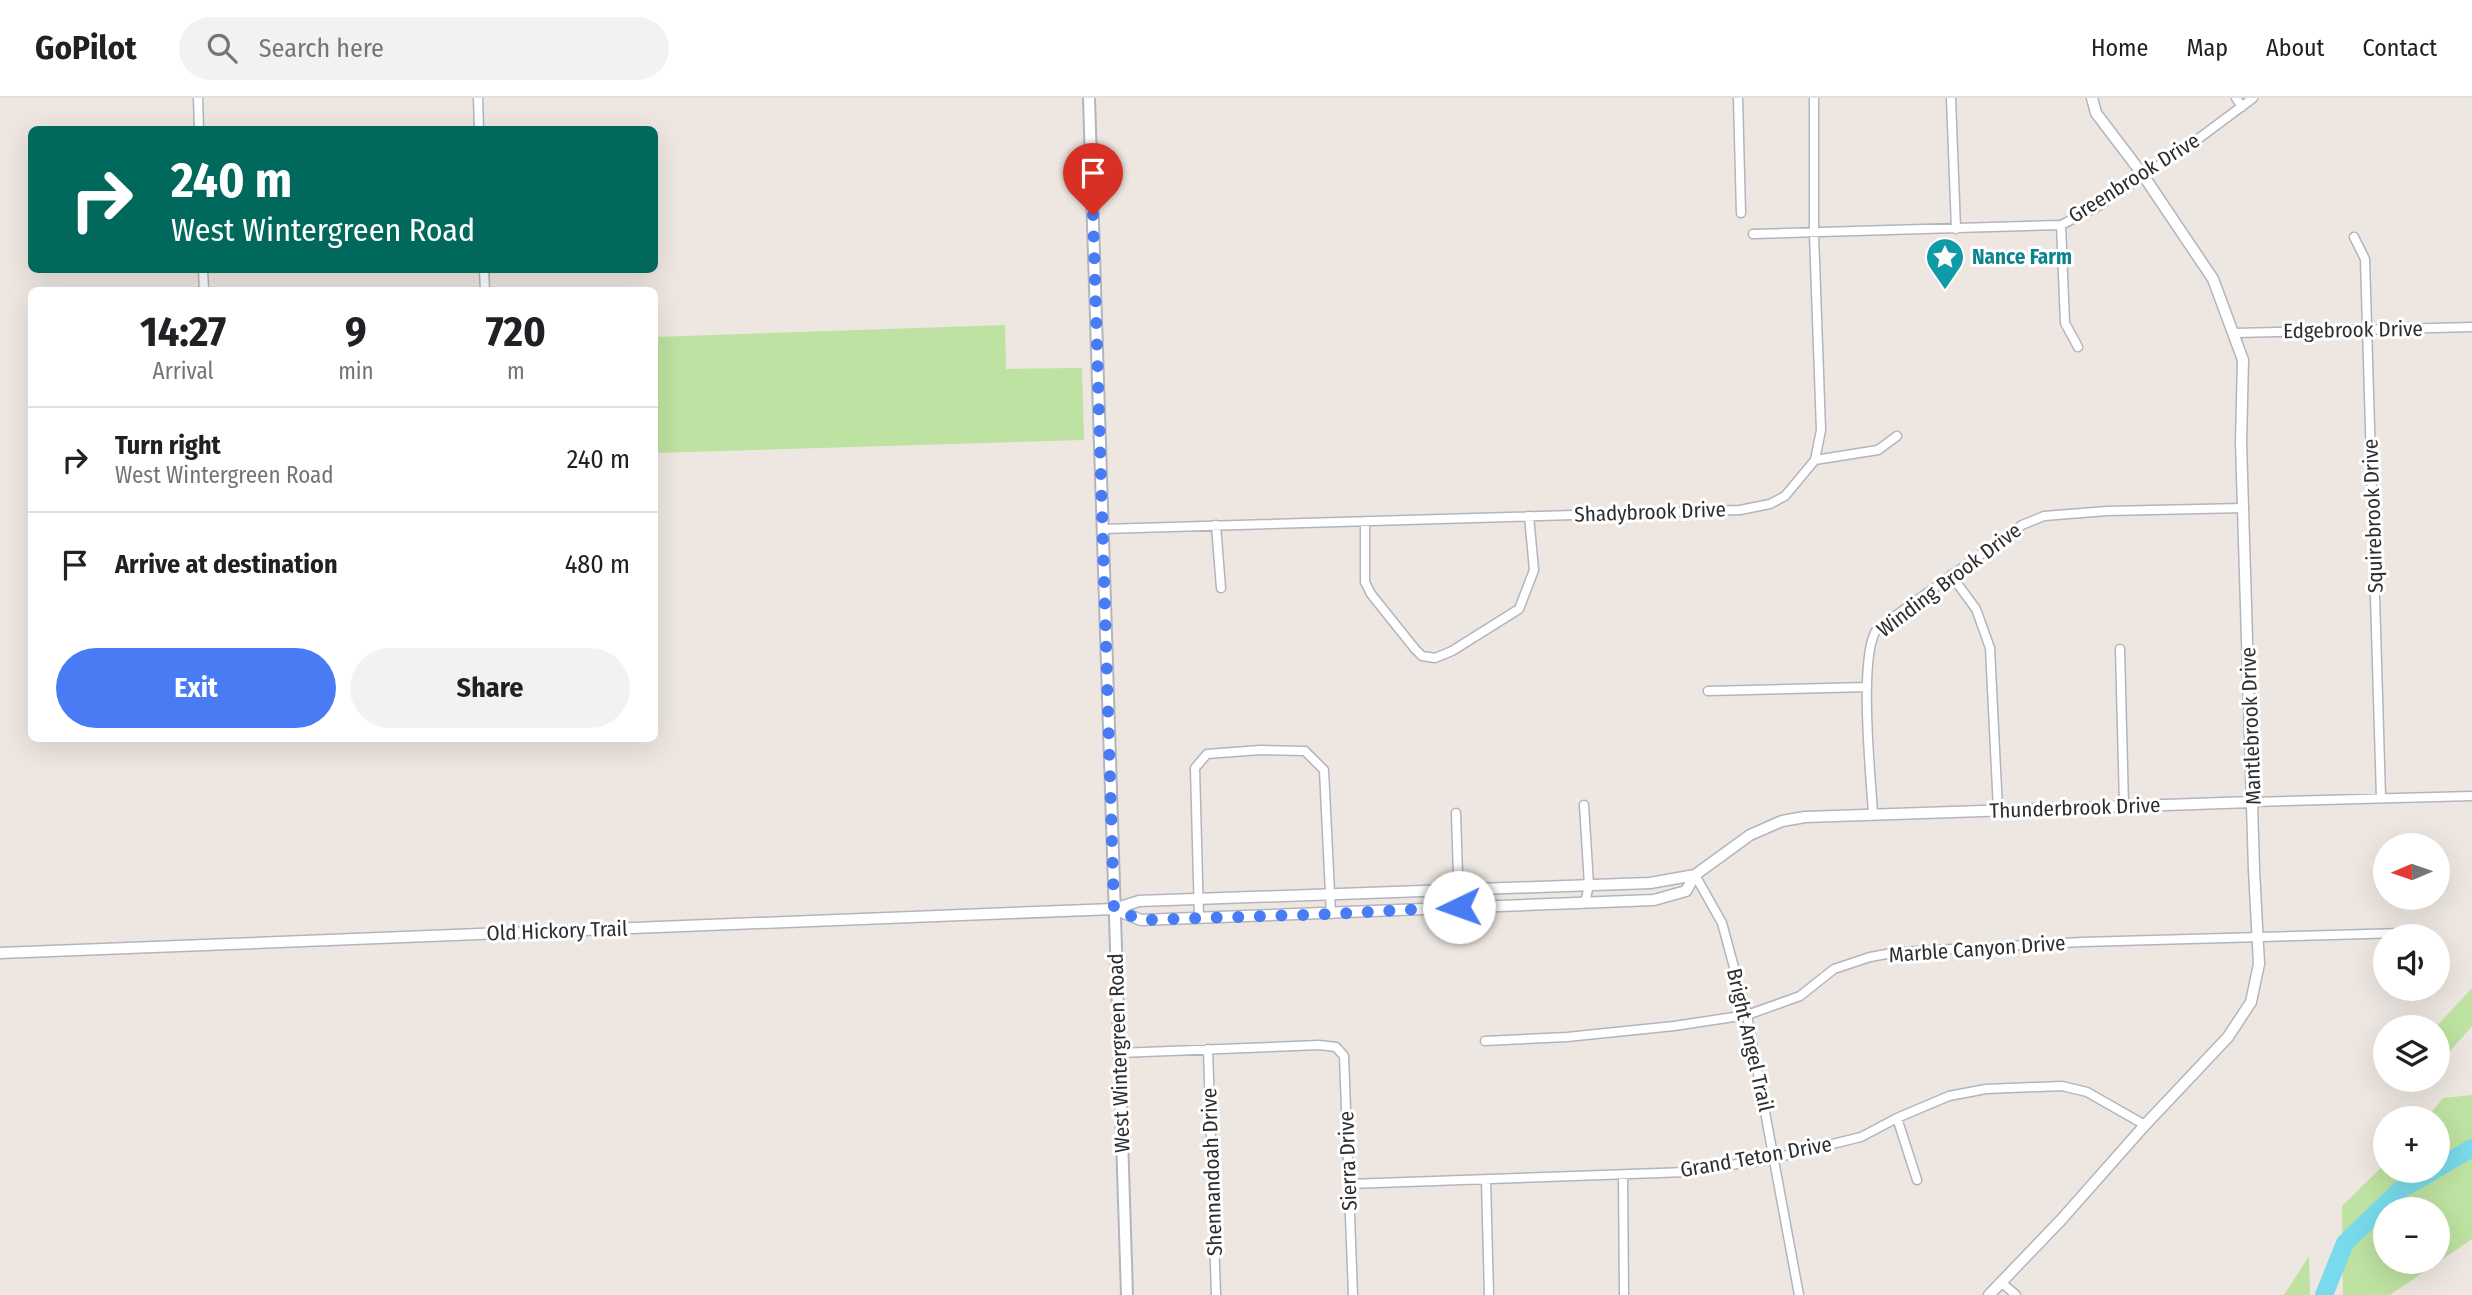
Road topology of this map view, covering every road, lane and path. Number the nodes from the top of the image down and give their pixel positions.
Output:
1 (198, 98) edge
2 (478, 98) edge
3 (1089, 98) edge
4 (1738, 98) edge
5 (1814, 98) edge
6 (1951, 98) edge
7 (2092, 98) edge
8 (2236, 98) edge
9 (2253, 98) edge
10 (2242, 107) junction
11 (199, 126) edge
12 (479, 126) edge
13 (2143, 175) junction
14 (1741, 213) dead end
15 (2061, 225) junction
16 (1956, 229) junction
17 (1753, 234) dead end
18 (1814, 234) junction
19 (2354, 237) dead end
20 (2472, 327) edge
21 (2367, 329) junction
22 (2235, 333) junction
23 (2078, 346) dead end
24 (1897, 436) dead end
25 (1815, 460) junction
26 (2244, 508) junction
27 (1529, 516) junction
28 (1365, 521) junction
29 (1216, 525) junction
30 (1102, 529) junction
31 (1951, 575) junction
32 (1221, 588) dead end
33 (2120, 649) dead end
34 (1867, 687) junction
35 (1708, 691) dead end
36 (2472, 796) edge
37 (2381, 798) junction
38 (2253, 802) junction
39 (1584, 805) dead end
40 (2124, 806) junction
41 (1998, 810) junction
42 (1456, 813) dead end
43 (1873, 814) junction
44 (1695, 875) junction
45 (1589, 885) junction
46 (1458, 890) junction
47 (1329, 895) junction
48 (1198, 900) junction
49 (1584, 903) junction
50 (1459, 907) junction
51 (1114, 909) junction
52 (1331, 914) junction
53 (1199, 918) junction
54 (2373, 934) edge
55 (2258, 936) junction
56 (0, 953) edge
57 (1747, 1015) junction
58 (1485, 1041) dead end
59 (1208, 1049) junction
60 (1119, 1053) junction
61 (1897, 1118) junction
62 (2144, 1125) junction
63 (1775, 1158) junction
64 (1623, 1175) junction
65 (1486, 1180) junction
66 (1917, 1180) dead end
67 (1349, 1184) junction
68 (2002, 1283) junction
69 (1127, 1295) edge
70 (1216, 1295) edge
71 (1353, 1295) edge
72 (1489, 1295) edge
73 (1624, 1295) edge
74 (1799, 1295) edge
75 (1989, 1295) edge
76 (2016, 1295) edge

1 - 11 street
2 - 12 street
3 - 30 main road, West Wintergreen Road
4 - 14 street
5 - 18 street
6 - 16 street
7 - 13 street, Mantlebrook Drive
8 - 10 street
9 - 10 street, Greenbrook Drive
10 - 13 street, Greenbrook Drive
13 - 15 street, Greenbrook Drive
13 - 22 street, Mantlebrook Drive
15 - 16 street, Greenbrook Drive
15 - 23 street
16 - 18 street, Greenbrook Drive
17 - 18 street, Greenbrook Drive
18 - 25 street
19 - 21 street, Squirebrook Drive
20 - 21 street, Edgebrook Drive
21 - 22 street, Edgebrook Drive
21 - 37 street, Squirebrook Drive
22 - 26 street, Mantlebrook Drive
24 - 25 street
25 - 27 street, Shadybrook Drive
26 - 31 street, Winding Brook Drive
26 - 38 street, Mantlebrook Drive
27 - 28 street, Shadybrook Drive
27 - 28 street
28 - 29 street, Shadybrook Drive
29 - 30 street, Shadybrook Drive
29 - 32 street
30 - 51 main road, West Wintergreen Road
31 - 34 street, Winding Brook Drive
31 - 41 street
33 - 40 street
34 - 35 street
34 - 43 street, Winding Brook Drive
36 - 37 street, Thunderbrook Drive
37 - 38 street, Thunderbrook Drive
38 - 40 street, Thunderbrook Drive
38 - 55 street, Mantlebrook Drive
39 - 45 street
40 - 41 street, Thunderbrook Drive
41 - 43 street, Thunderbrook Drive
42 - 46 street
43 - 44 street, Thunderbrook Drive
44 - 45 street, Thunderbrook Drive
44 - 49 street, Thunderbrook Drive
44 - 57 street, Bright Angel Trail
45 - 46 street, Thunderbrook Drive
45 - 49 street
46 - 47 street, Thunderbrook Drive
46 - 50 street
47 - 48 street, Thunderbrook Drive
47 - 48 street
47 - 52 street
48 - 51 street, Thunderbrook Drive
48 - 53 street
49 - 50 street, Thunderbrook Drive
50 - 52 street, Thunderbrook Drive
51 - 53 street, Thunderbrook Drive
51 - 56 street, Old Hickory Trail
51 - 60 main road, West Wintergreen Road
52 - 53 street, Thunderbrook Drive
54 - 55 street, Marble Canyon Drive
55 - 57 street, Marble Canyon Drive
55 - 62 street, Mantlebrook Drive
57 - 58 street, Marble Canyon Drive
57 - 63 street, Bright Angel Trail
59 - 60 street
59 - 67 street, Sierra Drive
59 - 70 street, Shennandoah Drive
60 - 69 main road, West Wintergreen Road
61 - 62 street, Grand Teton Drive
61 - 63 street, Grand Teton Drive
61 - 66 street
62 - 68 street, Mantlebrook Drive
63 - 64 street, Grand Teton Drive
63 - 74 street, Bright Angel Trail
64 - 65 street, Grand Teton Drive
64 - 73 street
65 - 67 street, Grand Teton Drive
65 - 72 street
67 - 71 street, Sierra Drive
68 - 75 street, Mantlebrook Drive
68 - 76 street

